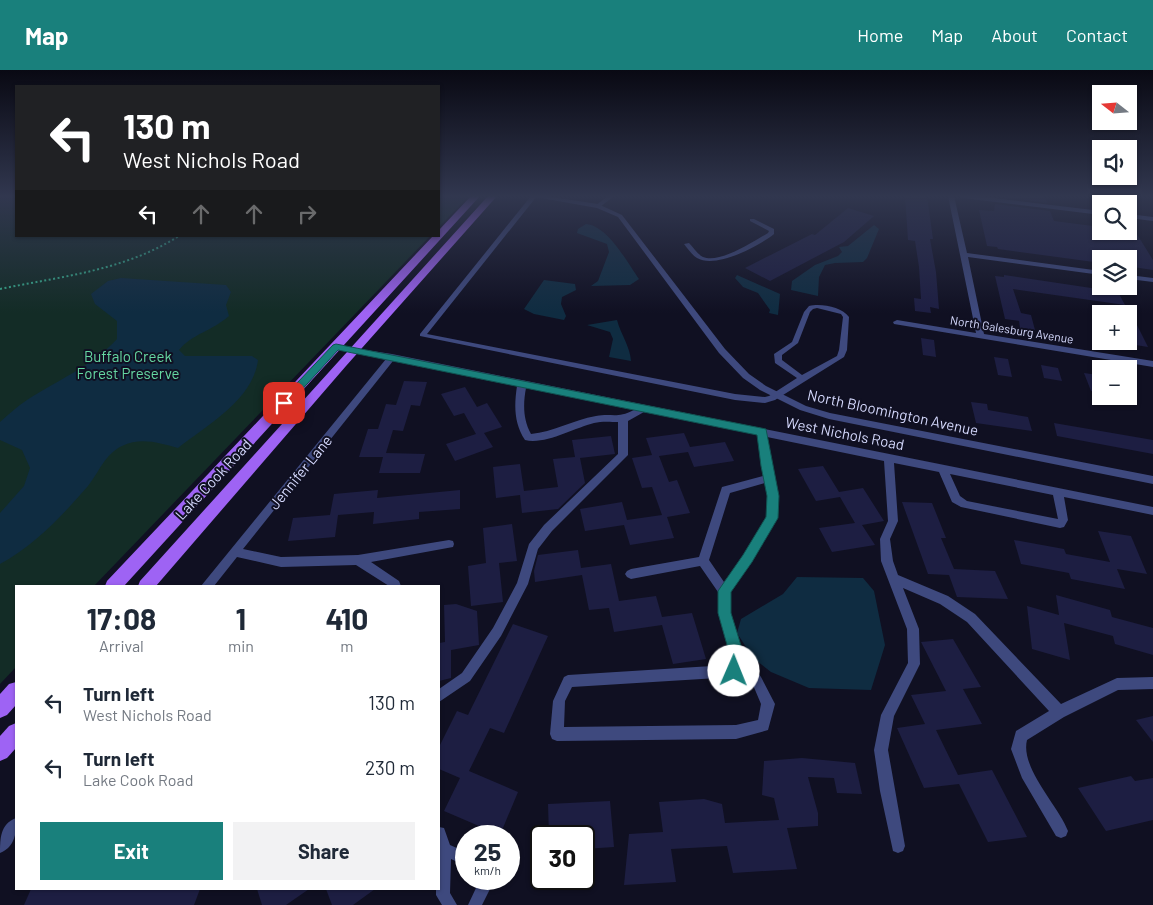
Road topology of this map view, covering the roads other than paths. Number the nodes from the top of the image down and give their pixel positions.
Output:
1 (458, 235) edge
2 (502, 235) edge
3 (636, 235) edge
4 (769, 235) edge
5 (960, 235) edge
6 (438, 237) edge
7 (687, 244) dead end
8 (964, 255) junction
9 (1092, 273) edge
10 (1137, 278) edge
11 (1153, 280) edge
12 (897, 322) dead end
13 (981, 336) junction
14 (336, 347) junction
15 (354, 350) junction
16 (392, 357) junction
17 (1153, 364) edge
18 (802, 378) junction
19 (522, 384) junction
20 (776, 395) junction
21 (645, 408) junction
22 (624, 418) junction
23 (762, 432) junction
24 (889, 458) junction
25 (942, 468) junction
26 (768, 478) junction
27 (1153, 480) edge
28 (1058, 492) junction
29 (1153, 511) edge
30 (448, 544) dead end
31 (235, 552) junction
32 (358, 560) junction
33 (703, 560) junction
34 (630, 574) dead end
35 (895, 579) junction
36 (114, 585) edge
37 (147, 585) edge
38 (208, 585) edge
39 (395, 585) edge
40 (724, 591) junction
41 (736, 652) junction
42 (1153, 683) edge
43 (15, 692) edge
44 (440, 695) edge
45 (0, 708) edge
46 (1059, 712) junction
47 (15, 734) edge
48 (0, 751) edge
49 (15, 826) edge
50 (1061, 831) dead end
51 (440, 836) edge
52 (0, 846) edge
53 (898, 846) dead end
54 (445, 850) junction
55 (455, 855) edge
56 (482, 890) edge
57 (450, 905) edge
58 (475, 905) edge

1 - 15 main road, Lake Cook Road
2 - 20 lane
3 - 20 street, North Bloomington Avenue
4 - 7 lane
5 - 8 street
6 - 14 main road, Lake Cook Road
8 - 9 street
8 - 13 street
10 - 11 street
12 - 13 street, North Galesburg Avenue
13 - 17 street, North Galesburg Avenue
14 - 15 street, West Nichols Road
14 - 36 main road, Lake Cook Road
15 - 16 street, West Nichols Road
15 - 37 main road, Lake Cook Road
16 - 19 street, West Nichols Road
16 - 31 street, Jennifer Lane
18 - 18 lane
18 - 20 lane
19 - 21 street, West Nichols Road
19 - 22 street
20 - 27 street, North Bloomington Avenue
21 - 22 street
21 - 23 street, West Nichols Road
22 - 44 street
23 - 24 street, West Nichols Road
23 - 26 street
24 - 25 street, West Nichols Road
24 - 35 street
25 - 28 street, West Nichols Road
25 - 28 street
26 - 33 street
26 - 40 street
28 - 29 street, West Nichols Road
30 - 32 street
31 - 32 street
31 - 38 street, Jennifer Lane
32 - 39 street
33 - 34 street
33 - 40 street
35 - 46 street
35 - 53 street
40 - 41 street
41 - 41 street
42 - 46 street
43 - 45 main road
46 - 50 street
47 - 48 main road
49 - 52 street
51 - 54 lane
54 - 55 lane
54 - 57 lane
56 - 58 lane

